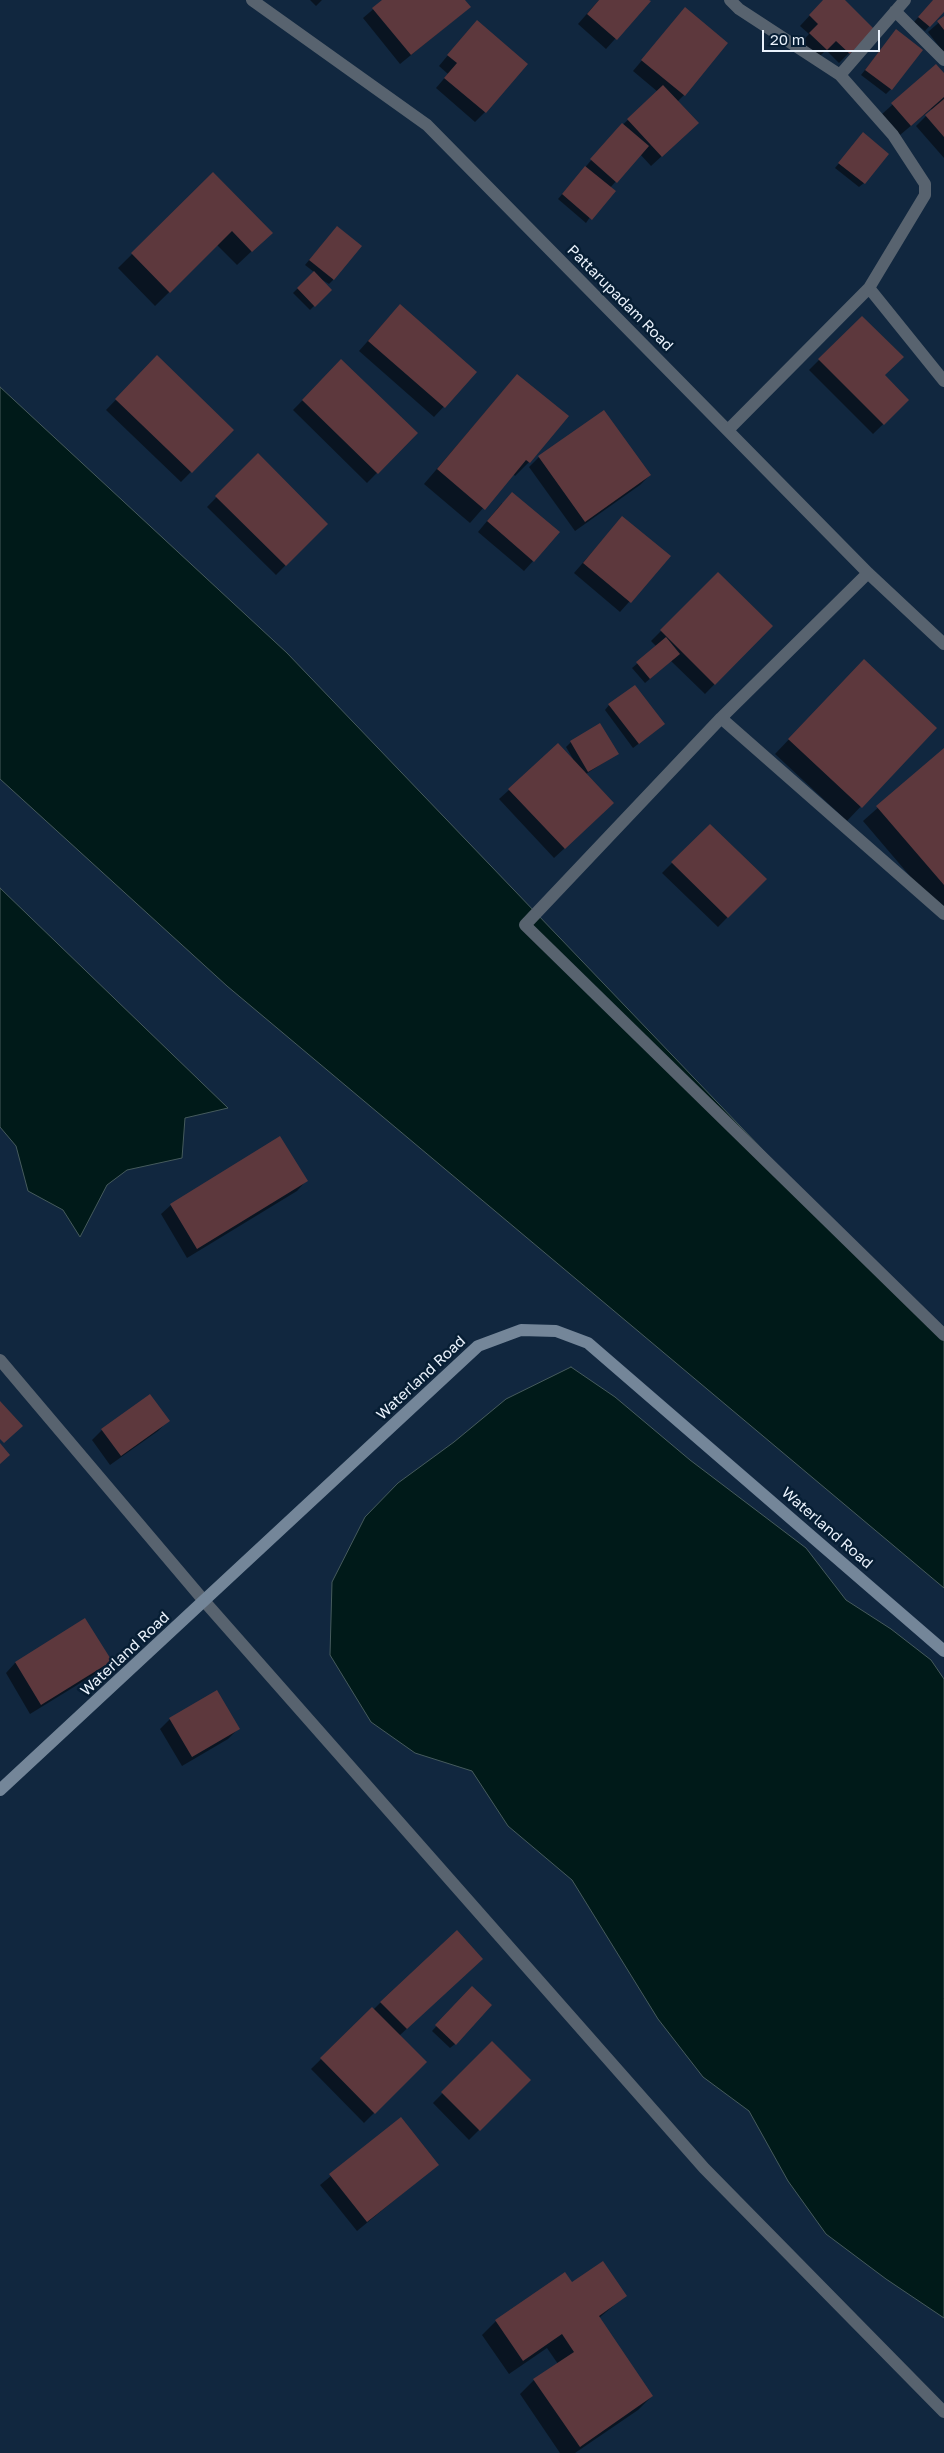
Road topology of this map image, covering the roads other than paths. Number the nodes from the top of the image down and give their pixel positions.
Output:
1 (252, 0) edge
2 (730, 0) edge
3 (905, 0) edge
4 (895, 11) junction
5 (944, 60) edge
6 (840, 75) junction
7 (869, 288) junction
8 (944, 381) edge
9 (728, 430) junction
10 (868, 573) junction
11 (944, 644) edge
12 (721, 718) junction
13 (944, 914) edge
14 (944, 1335) edge
15 (0, 1360) edge
16 (205, 1602) junction
17 (944, 1651) edge
18 (0, 1790) edge
19 (944, 2412) edge

1 - 9 street, Pattarupadam Road
2 - 6 street
3 - 4 street
4 - 5 street
4 - 6 street
6 - 7 street
7 - 8 street
7 - 9 street
9 - 10 street, Pattarupadam Road
10 - 11 street, Pattarupadam Road
10 - 12 street
12 - 13 street
12 - 14 street
15 - 16 street
16 - 17 main road, Waterland Road
16 - 18 main road, Waterland Road
16 - 19 street

